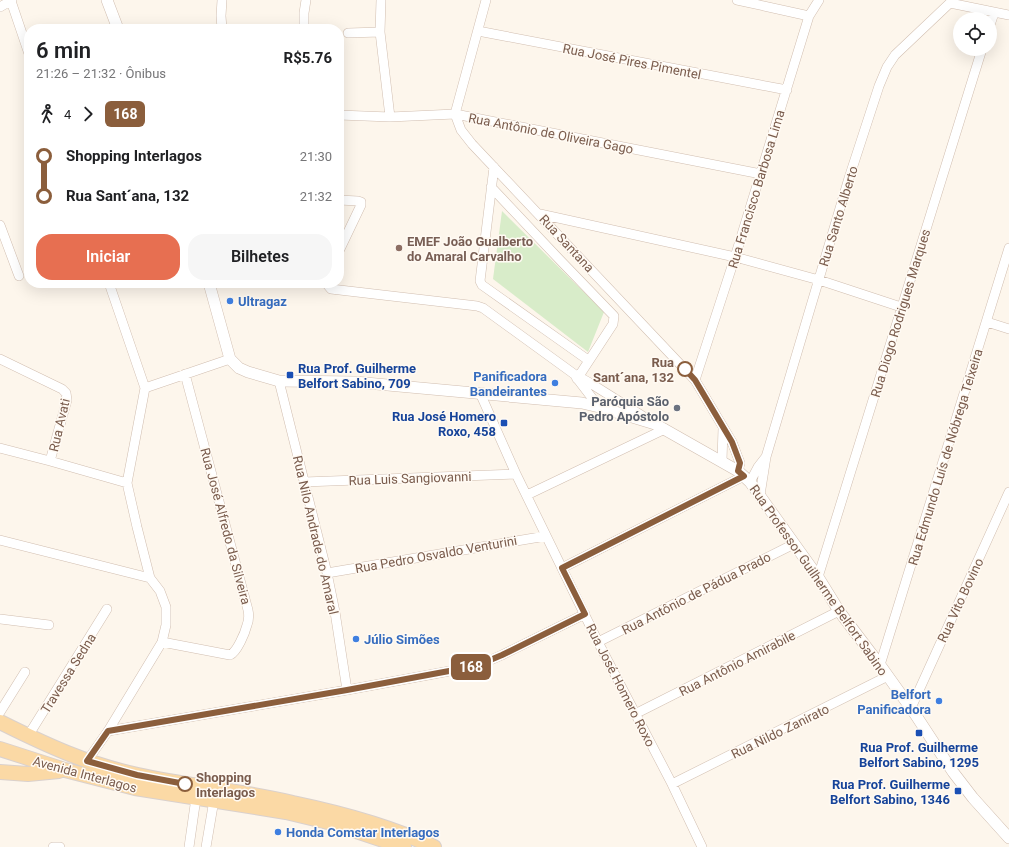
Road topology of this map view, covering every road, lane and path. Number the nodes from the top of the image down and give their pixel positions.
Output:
1 (11, 0) edge
2 (107, 0) edge
3 (222, 0) edge
4 (306, 0) edge
5 (381, 0) edge
6 (486, 0) edge
7 (737, 0) edge
8 (819, 0) edge
9 (951, 2) edge
10 (0, 7) edge
11 (990, 12) edge
12 (997, 13) edge
13 (1009, 15) edge
14 (809, 16) junction
15 (116, 24) edge
16 (222, 24) edge
17 (304, 24) edge
18 (380, 32) junction
19 (478, 32) junction
20 (348, 34) dead end
21 (24, 39) edge
22 (980, 56) edge
23 (786, 90) junction
24 (455, 114) junction
25 (344, 115) edge
26 (390, 117) junction
27 (494, 167) junction
28 (760, 174) junction
29 (491, 187) junction
30 (344, 200) edge
31 (540, 214) junction
32 (0, 225) edge
33 (344, 241) edge
34 (1009, 248) edge
35 (735, 257) junction
36 (19, 276) dead end
37 (819, 280) junction
38 (111, 288) edge
39 (210, 288) edge
40 (330, 288) edge
41 (901, 307) junction
42 (987, 322) junction
43 (1009, 329) edge
44 (0, 359) edge
45 (230, 359) junction
46 (588, 360) junction
47 (185, 374) junction
48 (576, 376) junction
49 (695, 380) junction
50 (279, 381) junction
51 (145, 388) junction
52 (480, 393) junction
53 (599, 407) junction
54 (655, 424) junction
55 (723, 427) junction
56 (665, 429) junction
57 (0, 448) edge
58 (766, 457) junction
59 (50, 461) junction
60 (722, 461) junction
61 (516, 474) junction
62 (744, 476) junction
63 (304, 482) junction
64 (127, 483) junction
65 (1009, 492) edge
66 (527, 495) junction
67 (760, 495) junction
68 (546, 536) junction
69 (0, 540) edge
70 (794, 544) junction
71 (562, 568) junction
72 (327, 573) junction
73 (818, 577) junction
74 (150, 578) junction
75 (107, 609) dead end
76 (839, 611) junction
77 (585, 614) junction
78 (0, 619) edge
79 (49, 625) dead end
80 (162, 642) junction
81 (598, 642) junction
82 (880, 665) junction
83 (25, 672) dead end
84 (888, 676) junction
85 (347, 690) junction
86 (911, 708) junction
87 (0, 712) edge
88 (635, 714) junction
89 (0, 722) edge
90 (108, 731) junction
91 (28, 736) junction
92 (0, 749) edge
93 (87, 761) junction
94 (65, 770) junction
95 (0, 772) edge
96 (672, 784) junction
97 (196, 798) junction
98 (214, 800) junction
99 (1009, 838) edge
100 (53, 847) edge
101 (60, 847) edge
102 (189, 847) edge
103 (206, 847) edge
104 (404, 847) edge
105 (434, 847) edge
106 (702, 847) edge

1 - 10 street
1 - 21 street
2 - 15 street
3 - 16 street
4 - 17 street
5 - 18 street
6 - 19 street
7 - 14 street
8 - 14 street, Rua Francisco Barbosa Lima
9 - 11 street
9 - 37 street, Rua Santo Alberto
12 - 13 street
14 - 23 street, Rua Francisco Barbosa Lima
18 - 20 street
18 - 26 street
19 - 23 street, Rua José Pires Pimentel
19 - 24 street
22 - 41 street, Rua Diogo Rodrigues Marques
23 - 28 street, Rua Francisco Barbosa Lima
24 - 26 street, Rua Antônio de Oliveira Gago
24 - 27 street, Rua Santana
24 - 28 street, Rua Antônio de Oliveira Gago
25 - 26 street, Rua Antônio de Oliveira Gago
27 - 29 street
27 - 31 street, Rua Santana
28 - 35 street, Rua Francisco Barbosa Lima
29 - 46 street
29 - 46 street
30 - 33 street
31 - 35 street
31 - 49 street, Rua Santana
32 - 36 street
34 - 42 street, Rua Edmundo Luís de Nóbrega Teixeira
35 - 37 street
35 - 49 street, Rua Francisco Barbosa Lima
37 - 41 street
37 - 58 street, Rua Santo Alberto
38 - 51 street
39 - 45 street
40 - 48 street
41 - 73 street, Rua Diogo Rodrigues Marques
42 - 43 street
42 - 82 street, Rua Edmundo Luís de Nóbrega Teixeira
44 - 59 street, Rua Avati
45 - 47 street
45 - 50 street
46 - 48 street
47 - 51 street
47 - 80 street, Rua José Alfredo da Silveira
48 - 53 street
48 - 54 street
49 - 55 street, Rua Santana
50 - 52 street
50 - 63 street, Rua Nilo Andrade do Amaral
51 - 64 street
52 - 53 street
52 - 61 street, Rua José Homero Roxo
53 - 54 street
54 - 56 street
55 - 60 street
55 - 62 street, Rua Santana
56 - 60 street
56 - 66 street
57 - 59 street
58 - 62 street, Rua Santo Alberto
58 - 67 street, Rua Santo Alberto
59 - 64 street
60 - 62 street
61 - 63 street, Rua Luis Sangiovanni
61 - 66 street, Rua José Homero Roxo
62 - 67 street, Rua Professor Guilherme Belfort Sabino
62 - 71 street
63 - 72 street, Rua Nilo Andrade do Amaral
64 - 74 street
65 - 86 street, Rua Vito Bovino
66 - 68 street, Rua José Homero Roxo
67 - 70 street, Rua Professor Guilherme Belfort Sabino
68 - 71 street, Rua José Homero Roxo
68 - 72 street, Rua Pedro Osvaldo Venturini
69 - 74 street
70 - 73 street, Rua Professor Guilherme Belfort Sabino
70 - 81 street, Rua Antônio de Pádua Prado
71 - 77 street, Rua José Homero Roxo
72 - 85 street, Rua Nilo Andrade do Amaral
73 - 76 street, Rua Professor Guilherme Belfort Sabino
74 - 80 street
75 - 91 street, Travessa Sedna
76 - 82 street, Rua Professor Guilherme Belfort Sabino
76 - 88 street, Rua Antônio Amirabile
77 - 81 street, Rua José Homero Roxo
77 - 85 street
78 - 79 street
80 - 90 street
81 - 88 street, Rua José Homero Roxo
82 - 84 street, Rua Professor Guilherme Belfort Sabino
83 - 87 street
84 - 86 street, Rua Professor Guilherme Belfort Sabino
84 - 96 street, Rua Nildo Zanirato
85 - 90 street
86 - 99 street, Rua Professor Guilherme Belfort Sabino
88 - 96 street, Rua José Homero Roxo
89 - 91 main road, Avenida Interlagos
90 - 93 street
91 - 93 main road, Avenida Interlagos
92 - 94 main road, Avenida Interlagos
93 - 105 main road, Avenida Interlagos
94 - 95 main road
94 - 97 main road, Avenida Interlagos
96 - 106 street, Rua José Homero Roxo
97 - 98 main road, Avenida Interlagos
97 - 102 street
98 - 103 street
98 - 104 main road, Avenida Interlagos
100 - 101 street

